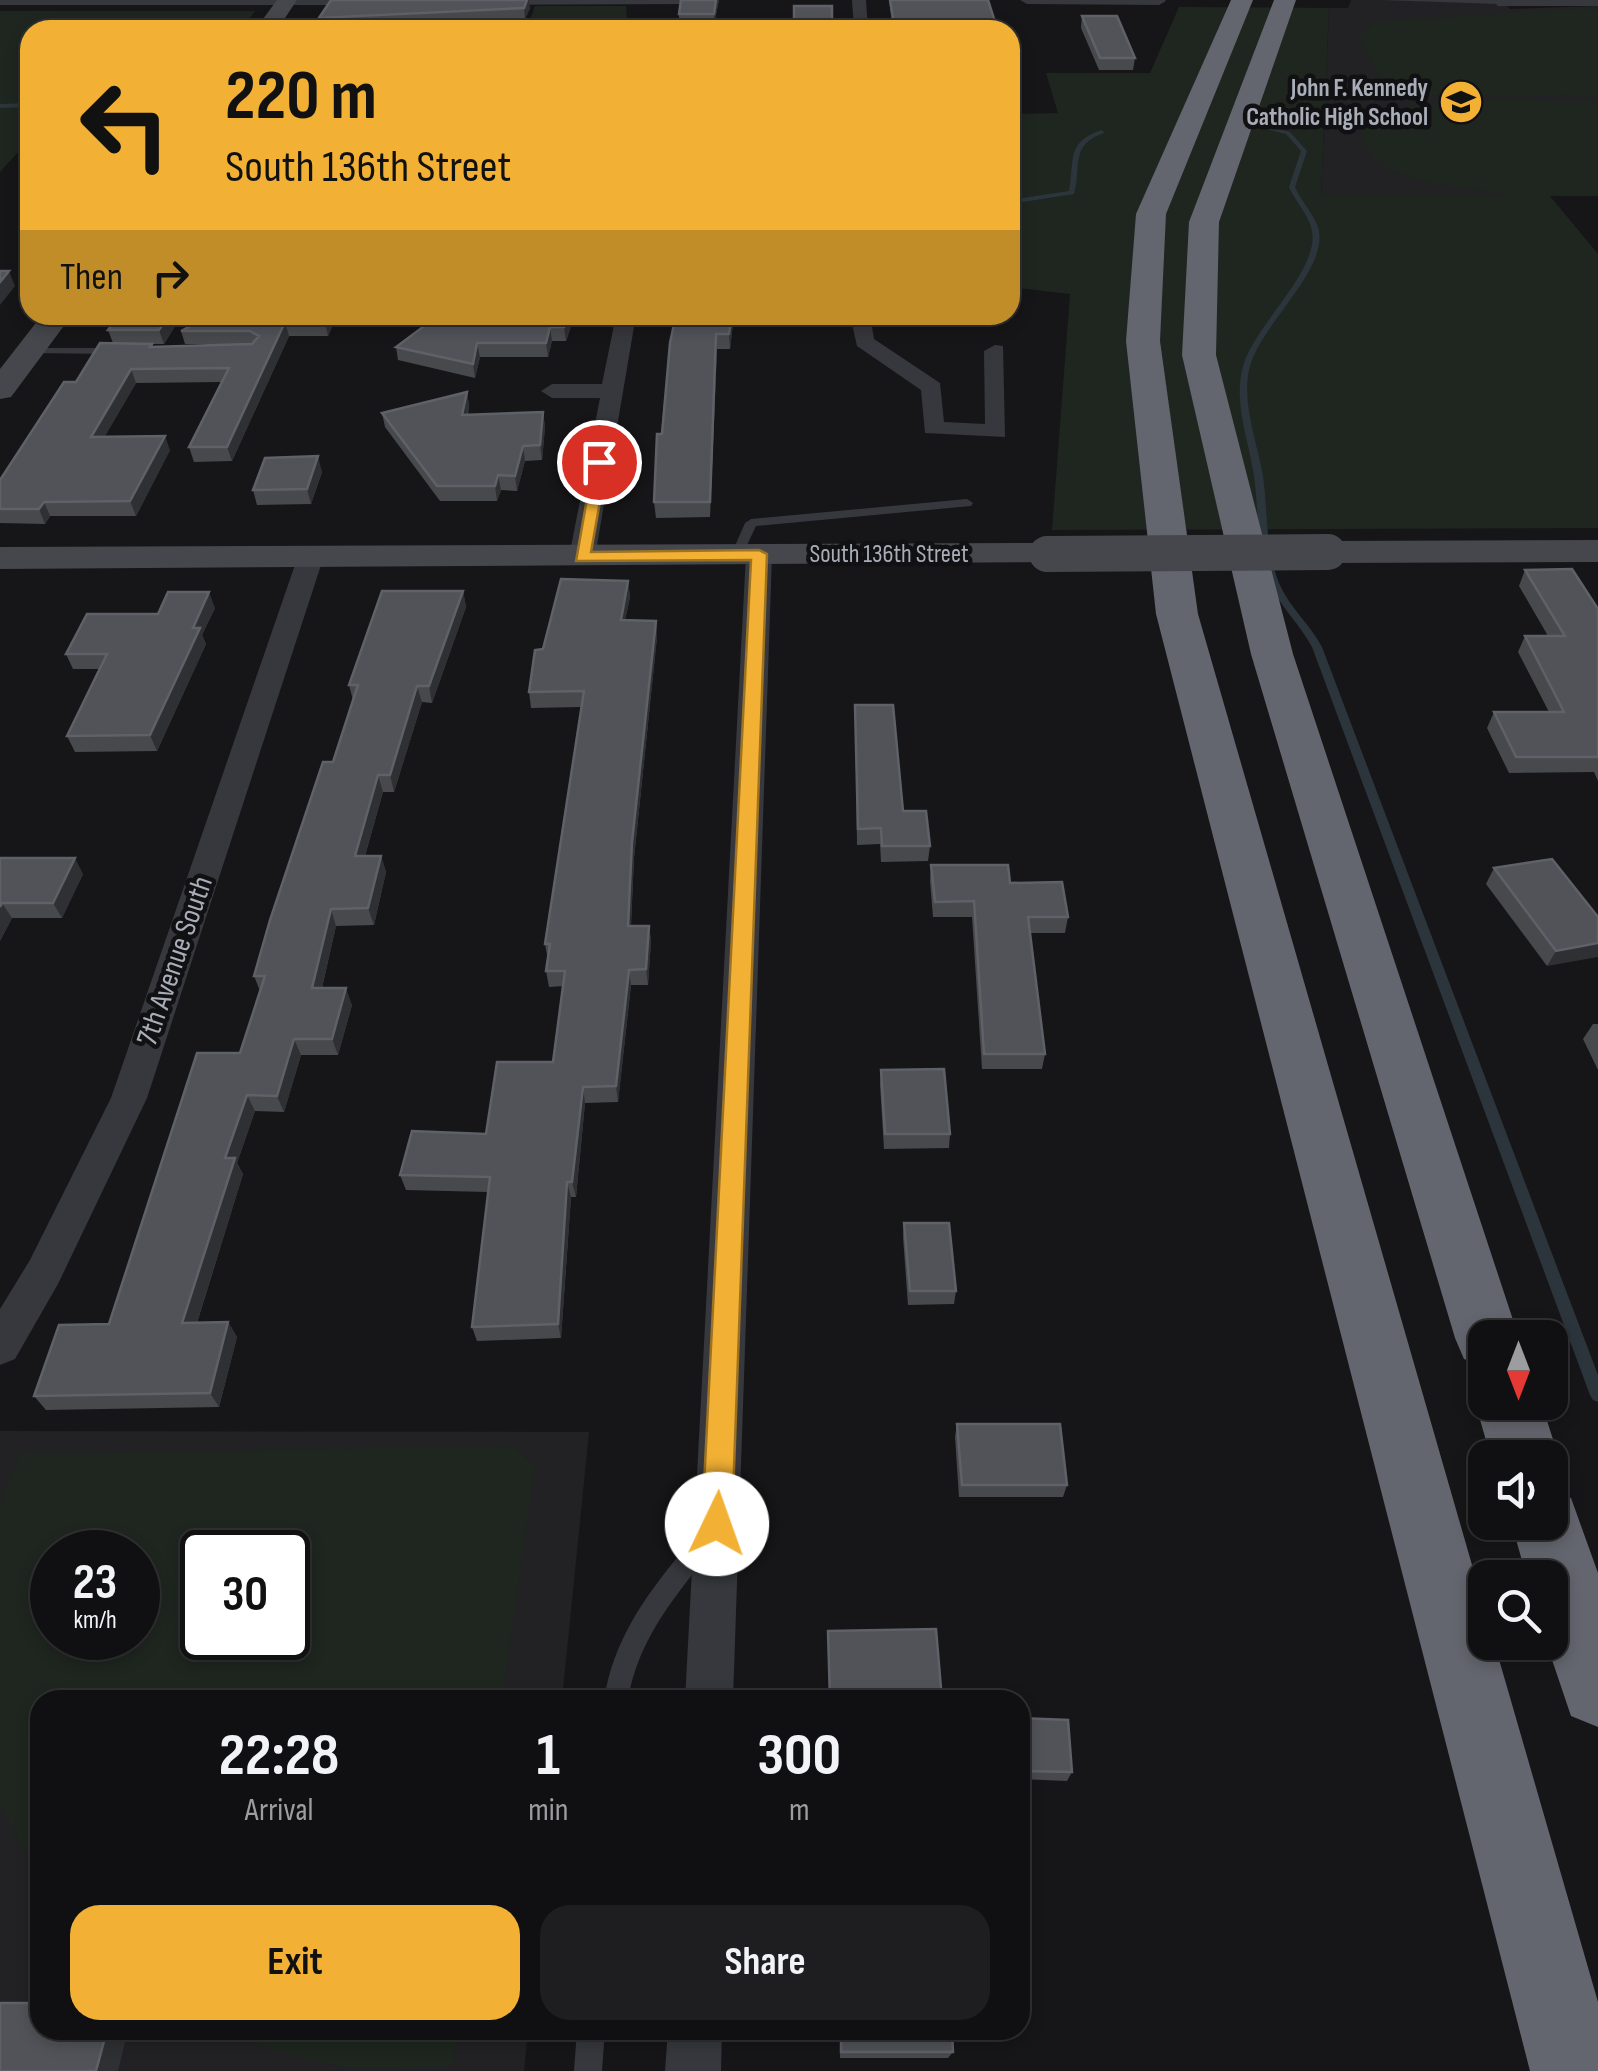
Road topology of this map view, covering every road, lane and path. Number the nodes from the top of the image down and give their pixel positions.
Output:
1 (287, 0) edge
2 (488, 0) edge
3 (690, 0) edge
4 (1027, 0) edge
5 (1242, 0) edge
6 (1285, 0) edge
7 (1385, 0) edge
8 (0, 1) edge
9 (396, 1) edge
10 (470, 1) edge
11 (1159, 2) edge
12 (1498, 2) edge
13 (1598, 2) edge
14 (50, 325) edge
15 (624, 325) edge
16 (861, 325) edge
17 (30, 351) junction
18 (142, 351) edge
19 (996, 351) dead end
20 (0, 390) edge
21 (552, 390) dead end
22 (612, 391) junction
23 (967, 503) dead end
24 (1598, 551) edge
25 (748, 555) junction
26 (582, 557) junction
27 (0, 558) edge
28 (310, 559) junction
29 (1481, 1320) edge
30 (0, 1346) edge
31 (717, 1524) junction
32 (1552, 1540) edge
33 (1598, 1689) edge
34 (617, 1690) edge
35 (710, 1690) edge
36 (590, 2040) edge
37 (695, 2040) edge
38 (588, 2071) edge
39 (693, 2071) edge
40 (1574, 2071) edge

1 - 8 street
1 - 9 street
2 - 3 street
2 - 10 street
4 - 11 street
5 - 40 highway
6 - 29 highway
7 - 12 lane
12 - 13 street
14 - 17 street
15 - 22 street
16 - 19 street
17 - 18 lane
17 - 20 street
21 - 22 street
22 - 26 street
23 - 25 lane
24 - 25 street, South 136th Street, bridge
25 - 26 street, South 136th Street
25 - 31 street
26 - 28 street, South 136th Street
27 - 28 street, South 136th Street
28 - 30 street, 7th Avenue South
31 - 34 lane
31 - 35 street
32 - 33 highway
36 - 38 lane
37 - 39 street

